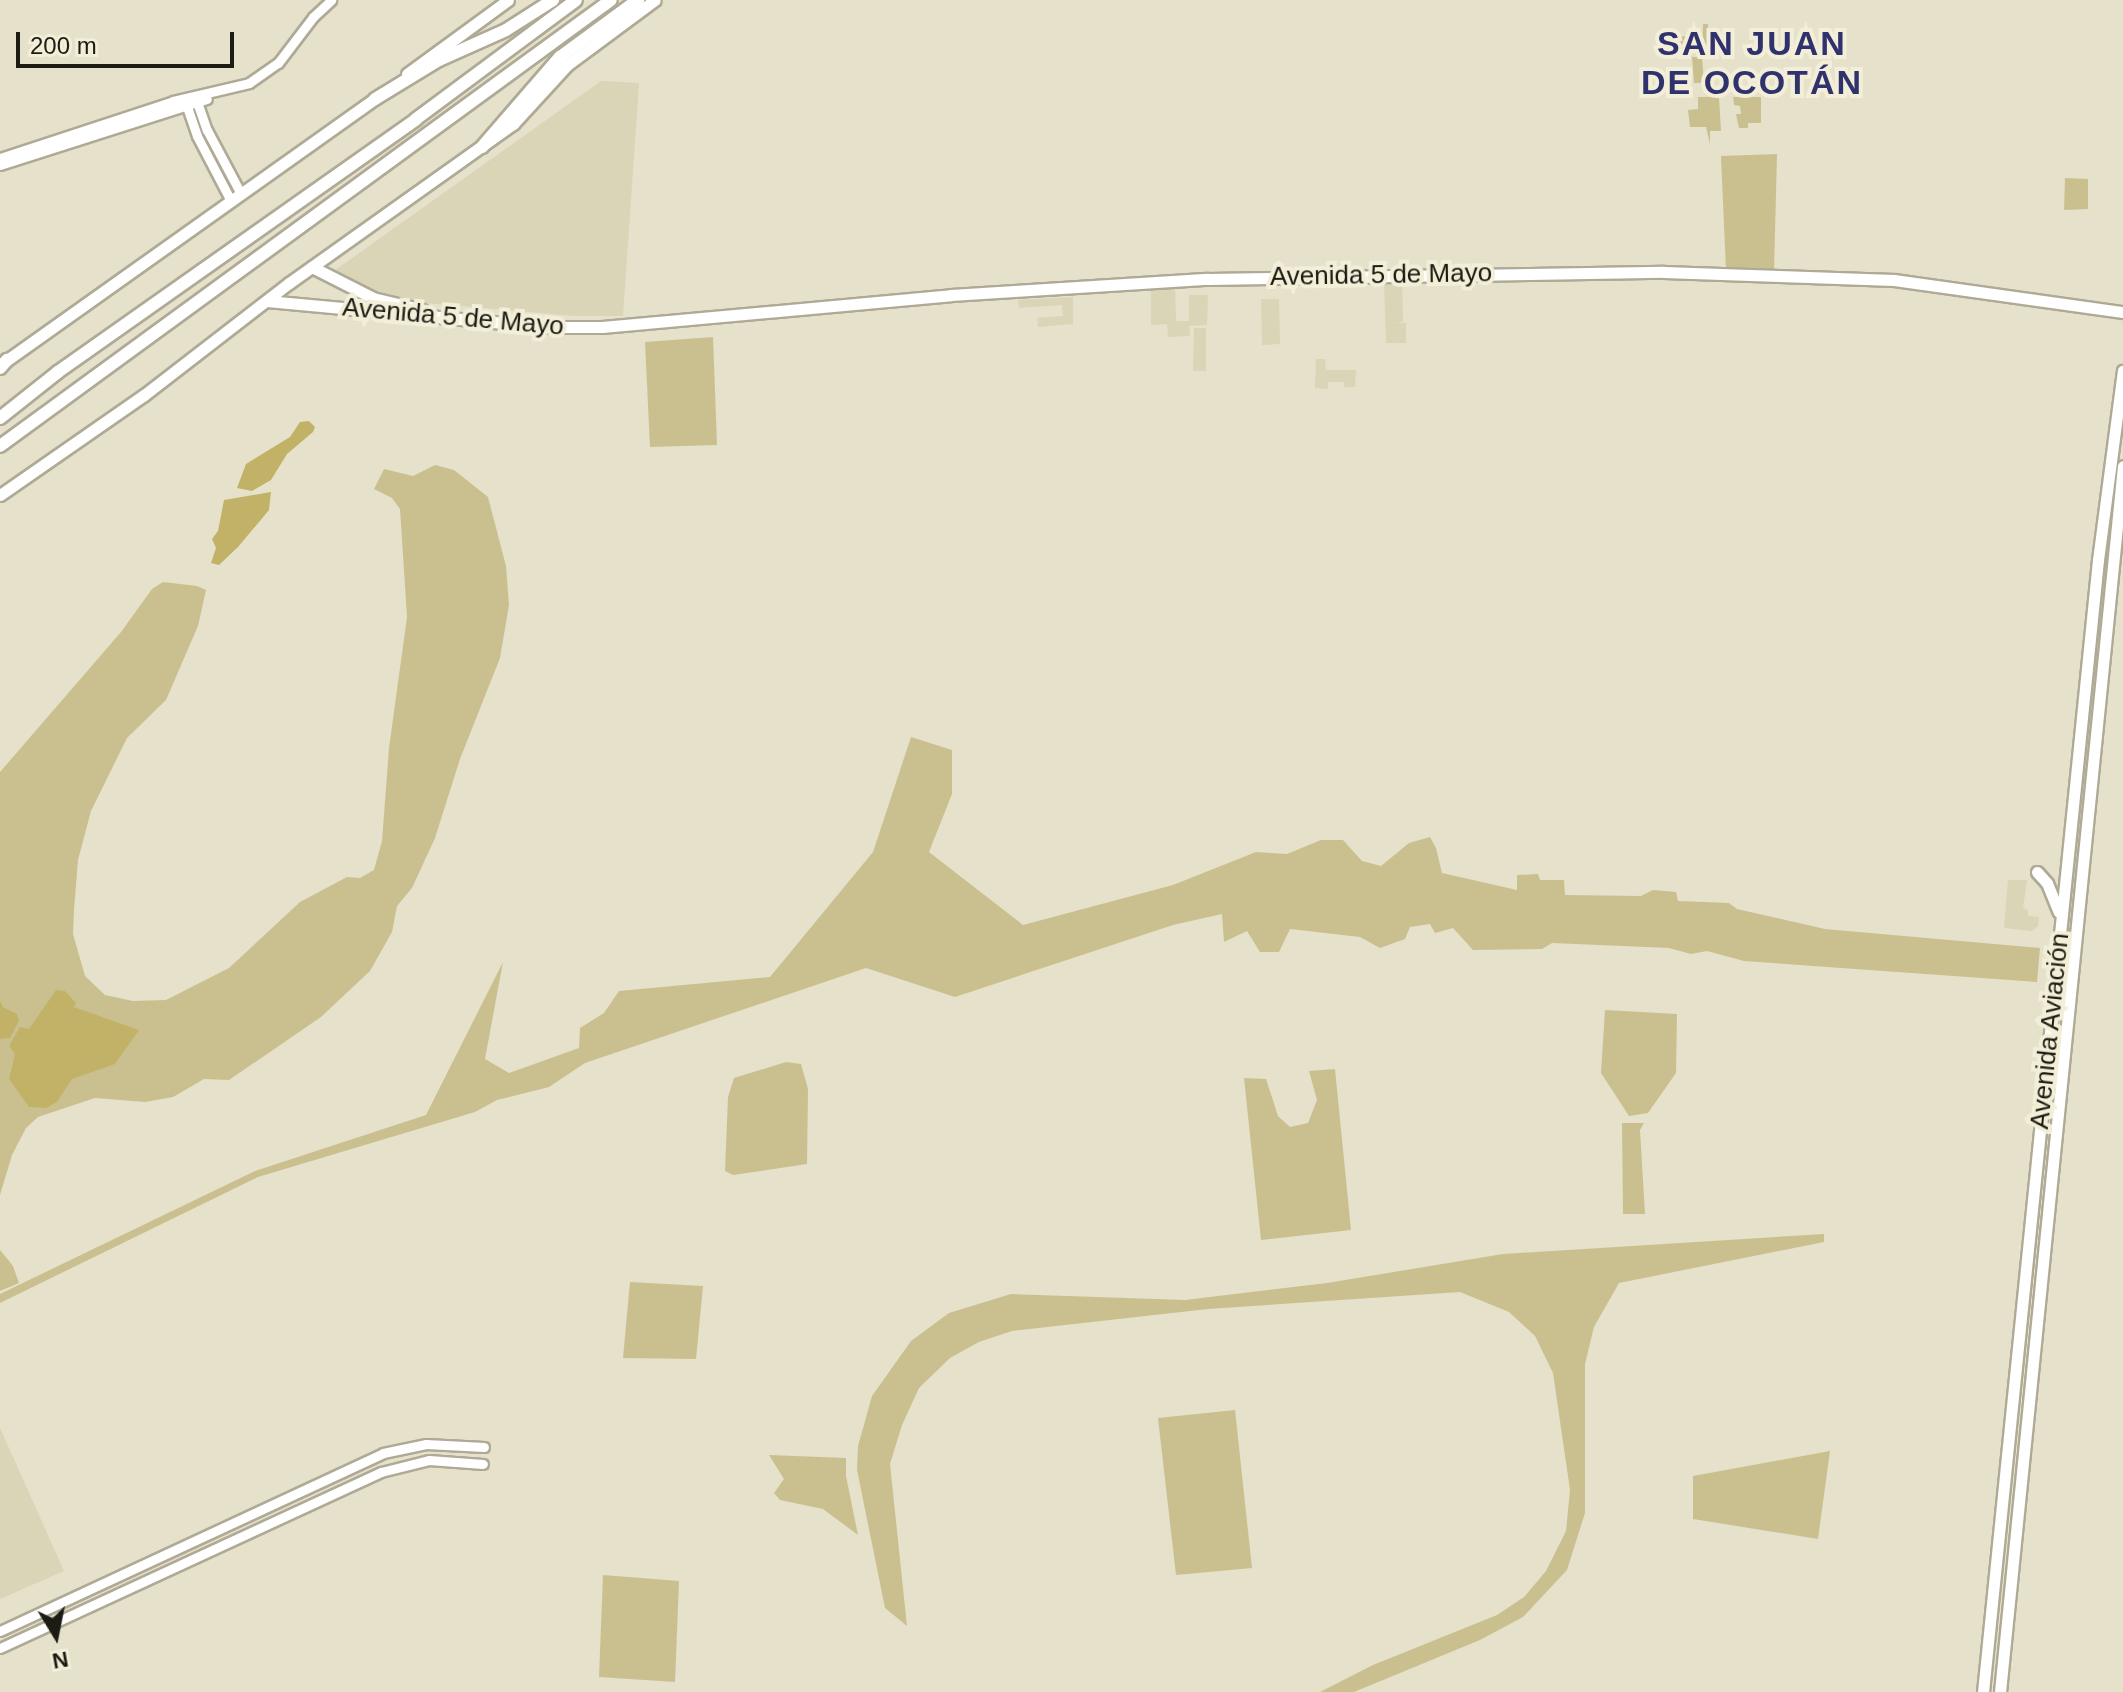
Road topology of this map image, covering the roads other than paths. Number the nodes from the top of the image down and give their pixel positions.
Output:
1 (331, 0) edge
2 (508, 0) edge
3 (553, 0) edge
4 (576, 0) edge
5 (611, 0) edge
6 (638, 0) edge
7 (655, 0) edge
8 (196, 98) junction
9 (375, 99) junction
10 (185, 101) junction
11 (207, 130) junction
12 (197, 136) junction
13 (42, 147) junction
14 (482, 147) junction
15 (0, 158) edge
16 (0, 165) edge
17 (236, 198) junction
18 (312, 267) junction
19 (267, 301) junction
20 (2123, 312) edge
21 (639, 324) junction
22 (2, 365) edge
23 (2123, 371) edge
24 (0, 418) edge
25 (3, 446) edge
26 (2123, 466) edge
27 (0, 495) edge
28 (2098, 560) junction
29 (2112, 561) junction
30 (2037, 872) dead end
31 (2061, 922) junction
32 (444, 1445) junction
33 (443, 1460) junction
34 (281, 1500) junction
35 (291, 1517) junction
36 (0, 1631) edge
37 (0, 1648) edge
38 (1983, 1692) edge
39 (2000, 1692) edge

1 - 8 street
2 - 9 main road
3 - 9 highway
4 - 24 highway
5 - 25 highway
6 - 14 highway
7 - 14 main road
8 - 10 street
8 - 11 street
9 - 17 main road
10 - 12 street
10 - 13 street
11 - 12 street
11 - 17 street
12 - 17 street
13 - 15 street
13 - 16 street
14 - 18 main road
17 - 22 main road
18 - 19 main road
18 - 21 main road, Avenida 5 de Mayo
19 - 21 main road, Avenida 5 de Mayo
19 - 27 main road
20 - 21 main road, Avenida 5 de Mayo
23 - 28 main road, Avenida Aviación
26 - 29 main road, Avenida Aviación
28 - 29 main road
28 - 31 main road, Avenida Aviación
29 - 39 main road, Avenida Aviación
30 - 31 main road
31 - 38 main road, Avenida Aviación
32 - 33 street
32 - 33 street
32 - 34 street
33 - 35 street
34 - 35 street
34 - 36 street
35 - 37 street

